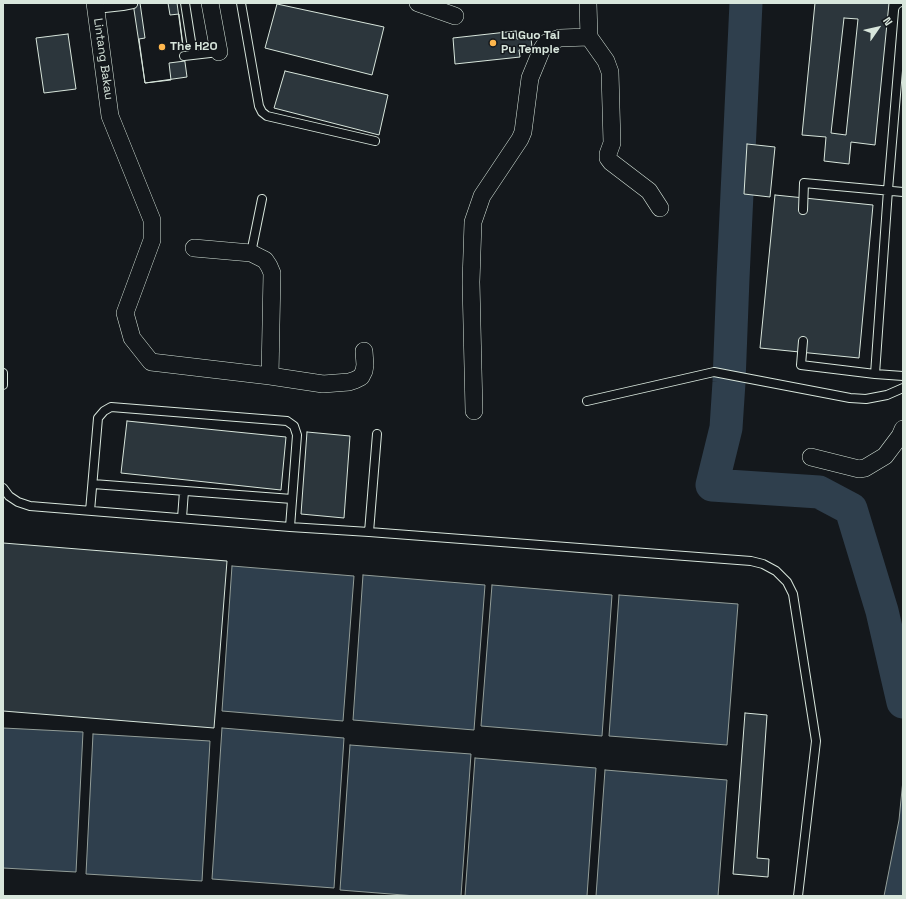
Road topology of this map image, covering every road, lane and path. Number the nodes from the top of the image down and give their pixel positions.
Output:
1 (185, 3) edge
2 (210, 3) edge
3 (242, 3) edge
4 (418, 3) edge
5 (588, 3) edge
6 (122, 4) edge
7 (133, 4) dead end
8 (95, 6) edge
9 (903, 11) edge
10 (455, 16) dead end
11 (590, 37) junction
12 (219, 52) joint
13 (193, 54) junction
14 (184, 56) dead end
15 (375, 141) dead end
16 (888, 190) junction
17 (903, 192) edge
18 (262, 199) dead end
19 (660, 208) dead end
20 (803, 210) dead end
21 (194, 248) dead end
22 (251, 253) junction
23 (803, 341) dead end
24 (364, 351) dead end
25 (3, 373) edge
26 (875, 374) junction
27 (270, 376) junction
28 (903, 376) edge
29 (3, 384) edge
30 (903, 388) edge
31 (587, 401) dead end
32 (474, 411) dead end
33 (903, 429) edge
34 (377, 434) dead end
35 (811, 457) dead end
36 (93, 484) junction
37 (3, 488) edge
38 (184, 491) junction
39 (292, 499) junction
40 (90, 511) junction
41 (182, 518) junction
42 (290, 527) junction
43 (369, 532) junction
44 (798, 896) edge

1 - 13 lane
2 - 12 street
3 - 15 lane
4 - 10 street
5 - 11 street
6 - 7 lane
6 - 8 lane
8 - 27 street, Lintang Bakau
9 - 16 lane
11 - 19 street
11 - 32 street
12 - 13 lane
13 - 14 lane
16 - 17 lane
16 - 20 lane
16 - 26 lane
18 - 22 lane
21 - 22 street
22 - 27 street
23 - 26 lane
24 - 27 street, Lintang Bakau
25 - 29 lane
26 - 28 lane
30 - 31 lane
33 - 35 street
34 - 43 lane
36 - 38 lane
36 - 39 lane
36 - 40 lane
37 - 40 lane
38 - 39 lane
38 - 41 lane
39 - 42 lane
40 - 41 lane
41 - 42 lane
42 - 43 lane
43 - 44 lane

